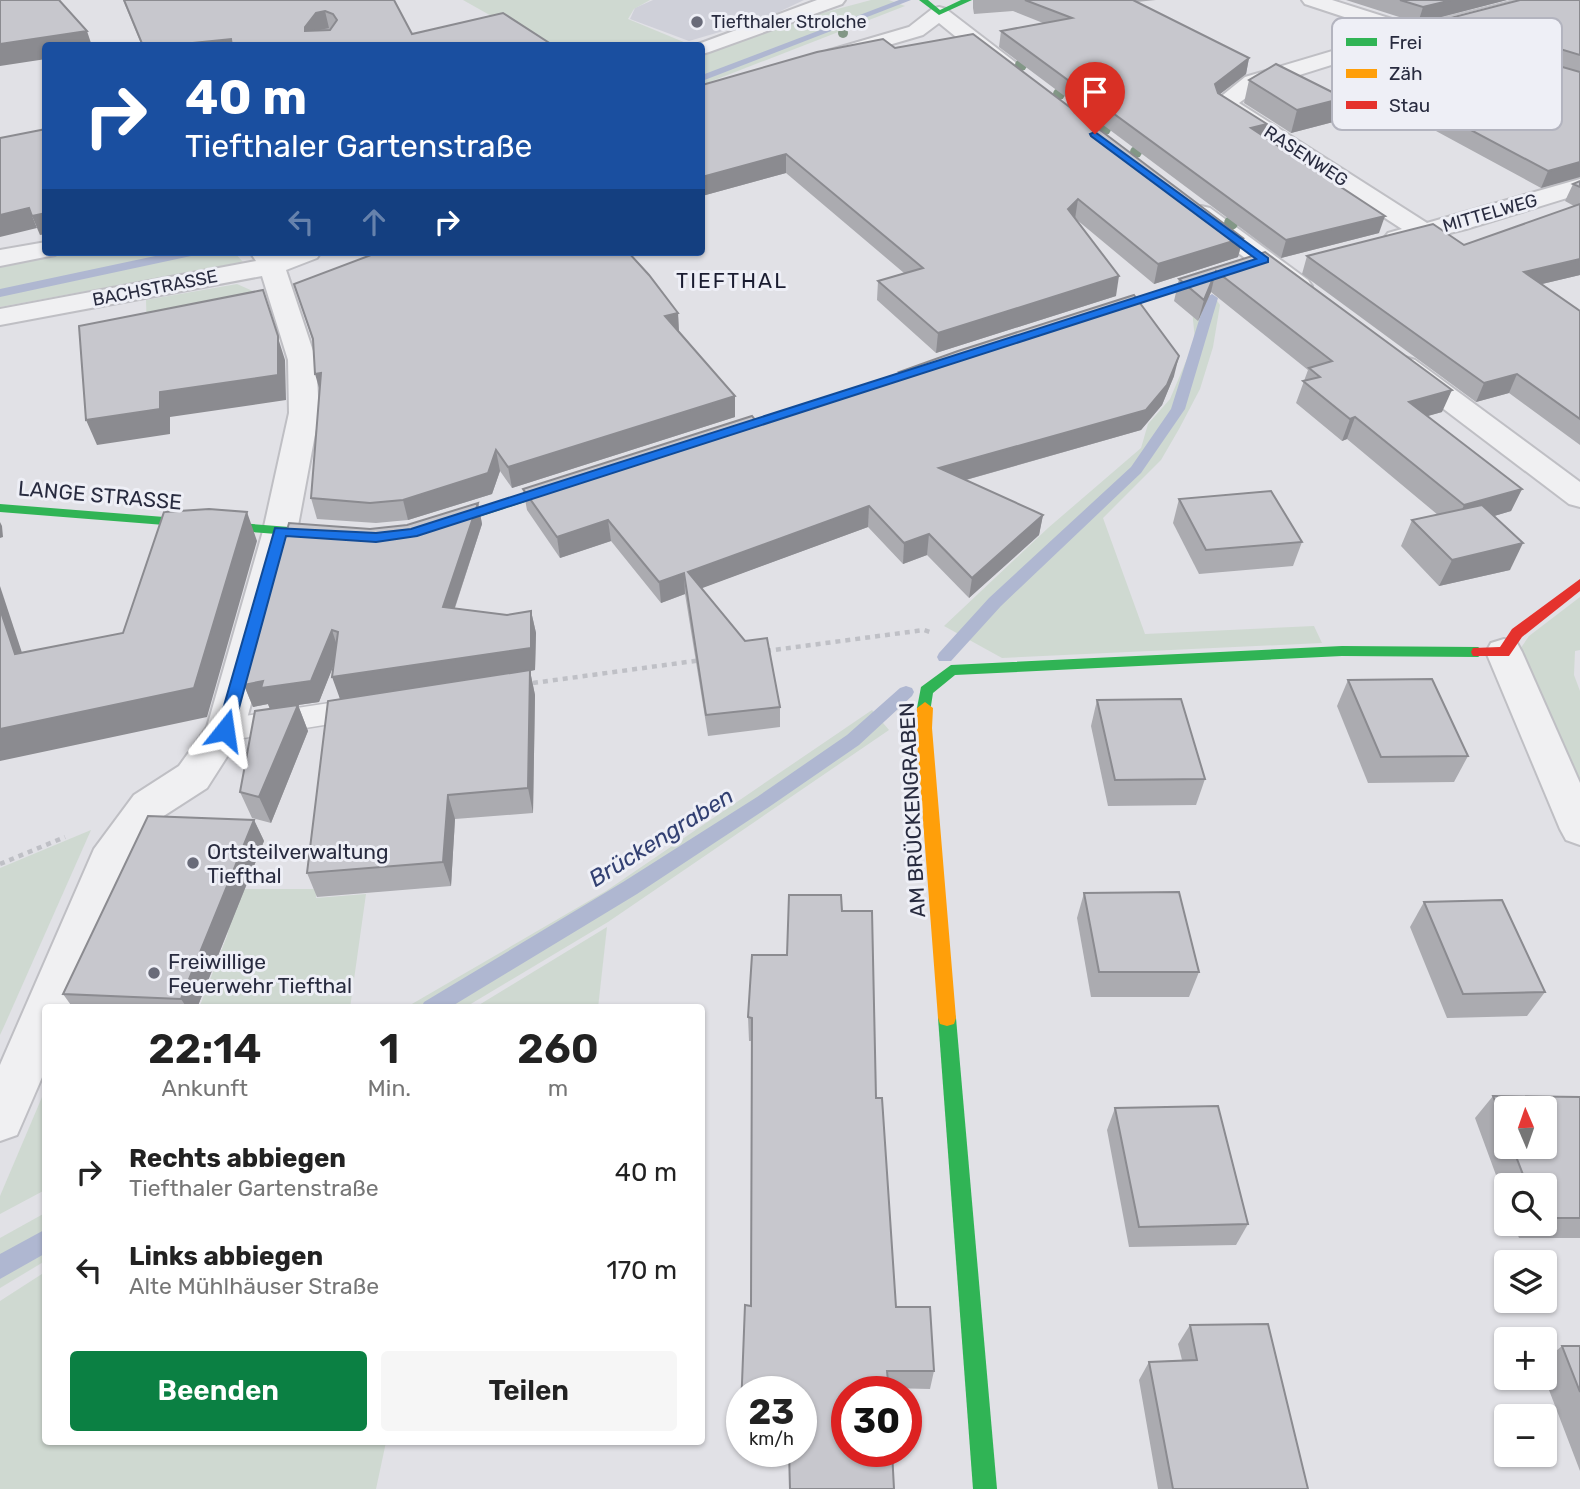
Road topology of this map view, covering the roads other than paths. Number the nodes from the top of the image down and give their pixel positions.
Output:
1 (835, 0) edge
2 (968, 0) edge
3 (1312, 0) edge
4 (1541, 0) edge
5 (929, 5) edge
6 (1367, 18) edge
7 (1471, 18) edge
8 (705, 47) edge
9 (1332, 58) edge
10 (817, 60) edge
11 (1020, 77) edge
12 (1580, 186) edge
13 (1182, 200) edge
14 (1422, 231) junction
15 (1370, 245) edge
16 (42, 251) edge
17 (0, 258) edge
18 (267, 259) edge
19 (1282, 264) junction
20 (1320, 302) edge
21 (0, 317) edge
22 (1065, 324) edge
23 (1385, 351) edge
24 (960, 358) edge
25 (697, 443) edge
26 (592, 476) edge
27 (1580, 497) edge
28 (0, 508) edge
29 (280, 531) junction
30 (412, 533) edge
31 (362, 536) edge
32 (1580, 584) edge
33 (1504, 652) junction
34 (399, 703) edge
35 (225, 730) junction
36 (1580, 829) edge
37 (49, 1004) edge
38 (42, 1019) edge
39 (0, 1119) edge
40 (985, 1489) edge

1 - 8 street
2 - 5 street
3 - 6 street
4 - 7 street, RASENWEG
5 - 10 street
5 - 11 street
9 - 14 street, RASENWEG
12 - 14 street, MITTELWEG
13 - 19 street
14 - 15 street, MITTELWEG
16 - 17 street
18 - 21 street, BACHSTRASSE
18 - 29 street
19 - 20 street
19 - 22 street
23 - 27 street
24 - 25 street
26 - 30 street
28 - 29 street, LANGE STRASSE
29 - 31 street, LANGE STRASSE
29 - 35 street
32 - 33 street
33 - 36 street
33 - 40 street, AM BRÜCKENGRABEN
34 - 35 lane
35 - 37 street
38 - 39 street

